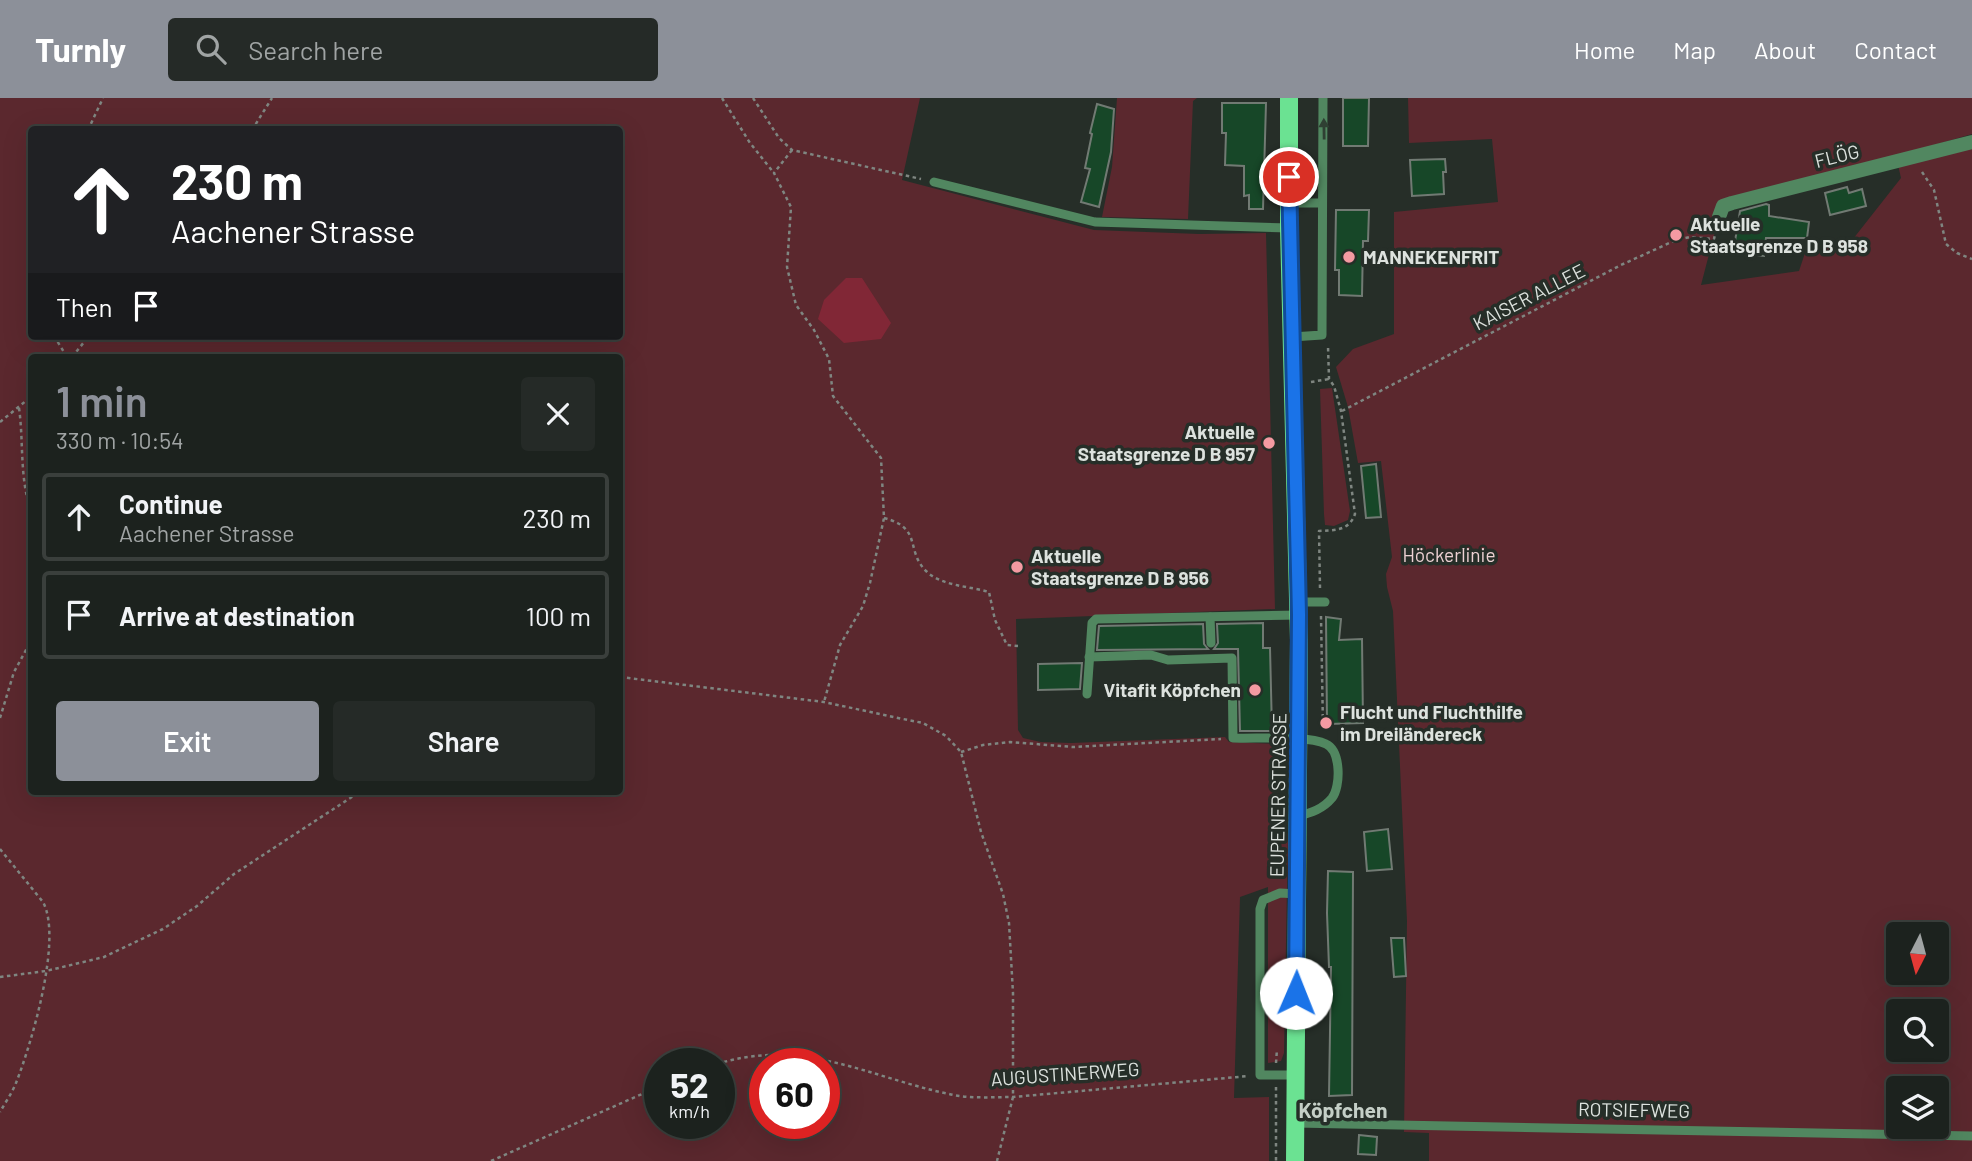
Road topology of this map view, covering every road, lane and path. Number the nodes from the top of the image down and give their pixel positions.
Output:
1 (103, 98) edge
2 (272, 98) edge
3 (722, 98) edge
4 (752, 98) edge
5 (1289, 98) edge
6 (1323, 101) edge
7 (90, 126) edge
8 (254, 126) edge
9 (1972, 142) edge
10 (792, 150) junction
11 (1917, 155) junction
12 (774, 173) junction
13 (934, 182) joint
14 (1289, 203) junction
15 (1322, 203) junction
16 (1719, 216) joint
17 (1289, 228) junction
18 (1972, 259) edge
19 (1322, 335) junction
20 (1291, 337) junction
21 (85, 340) edge
22 (72, 354) edge
23 (1329, 379) junction
24 (1311, 382) dead end
25 (28, 400) edge
26 (19, 408) junction
27 (1341, 411) junction
28 (0, 422) edge
29 (28, 503) edge
30 (884, 518) junction
31 (1323, 602) junction
32 (1299, 608) junction
33 (1210, 617) junction
34 (1211, 643) dead end
35 (28, 646) edge
36 (1018, 646) dead end
37 (1088, 657) junction
38 (623, 677) edge
39 (1087, 695) dead end
40 (824, 702) junction
41 (0, 719) edge
42 (1233, 738) junction
43 (1299, 740) junction
44 (1323, 742) junction
45 (961, 752) junction
46 (355, 795) edge
47 (1298, 816) junction
48 (0, 849) edge
49 (1298, 894) junction
50 (46, 971) junction
51 (0, 977) edge
52 (1278, 1043) dead end
53 (735, 1061) edge
54 (1261, 1075) junction
55 (1296, 1075) junction
56 (1276, 1076) junction
57 (644, 1093) edge
58 (1013, 1097) junction
59 (0, 1112) edge
60 (1295, 1123) junction
61 (1972, 1136) edge
62 (491, 1161) edge
63 (997, 1161) edge
64 (1276, 1161) edge
65 (1295, 1161) edge

1 - 7 path
2 - 8 path
3 - 12 path
4 - 10 path
5 - 14 main road, EUPENER STRASSE
15 -> 6 lane
9 - 11 street, FLÖG
10 - 12 path
10 - 13 path
11 - 16 street, FLÖG
11 - 18 path
12 - 30 path
13 - 17 lane
14 - 15 lane
14 - 17 main road, EUPENER STRASSE
15 - 19 lane
16 - 27 path, KAISER ALLEE
17 - 20 main road, EUPENER STRASSE
19 - 20 lane
19 - 23 path
20 - 32 main road, EUPENER STRASSE
21 - 22 path
23 - 24 path
23 - 27 path
25 - 26 path
26 - 28 path
26 - 29 path
27 - 31 path
30 - 36 path
30 - 40 path
31 - 32 lane
31 - 44 path
32 - 33 lane
32 - 43 main road, EUPENER STRASSE
33 - 34 lane
33 - 37 lane
35 - 41 path
37 - 39 lane
37 - 42 lane
38 - 40 path
40 - 45 path
42 - 43 lane
42 - 45 path
43 - 44 lane
43 - 47 main road, EUPENER STRASSE
44 - 47 lane
45 - 58 path
46 - 50 path
47 - 49 main road, EUPENER STRASSE
48 - 50 path
49 - 54 lane
49 - 55 main road, EUPENER STRASSE
50 - 51 path
50 - 59 path
52 - 56 path
53 - 58 path, AUGUSTINERWEG
54 - 56 lane
54 - 58 path, AUGUSTINERWEG
55 - 56 lane
55 - 60 main road, EUPENER STRASSE
56 - 64 path
57 - 62 path
58 - 63 path
60 - 61 lane, ROTSIEFWEG
60 - 65 main road, EUPENER STRASSE

